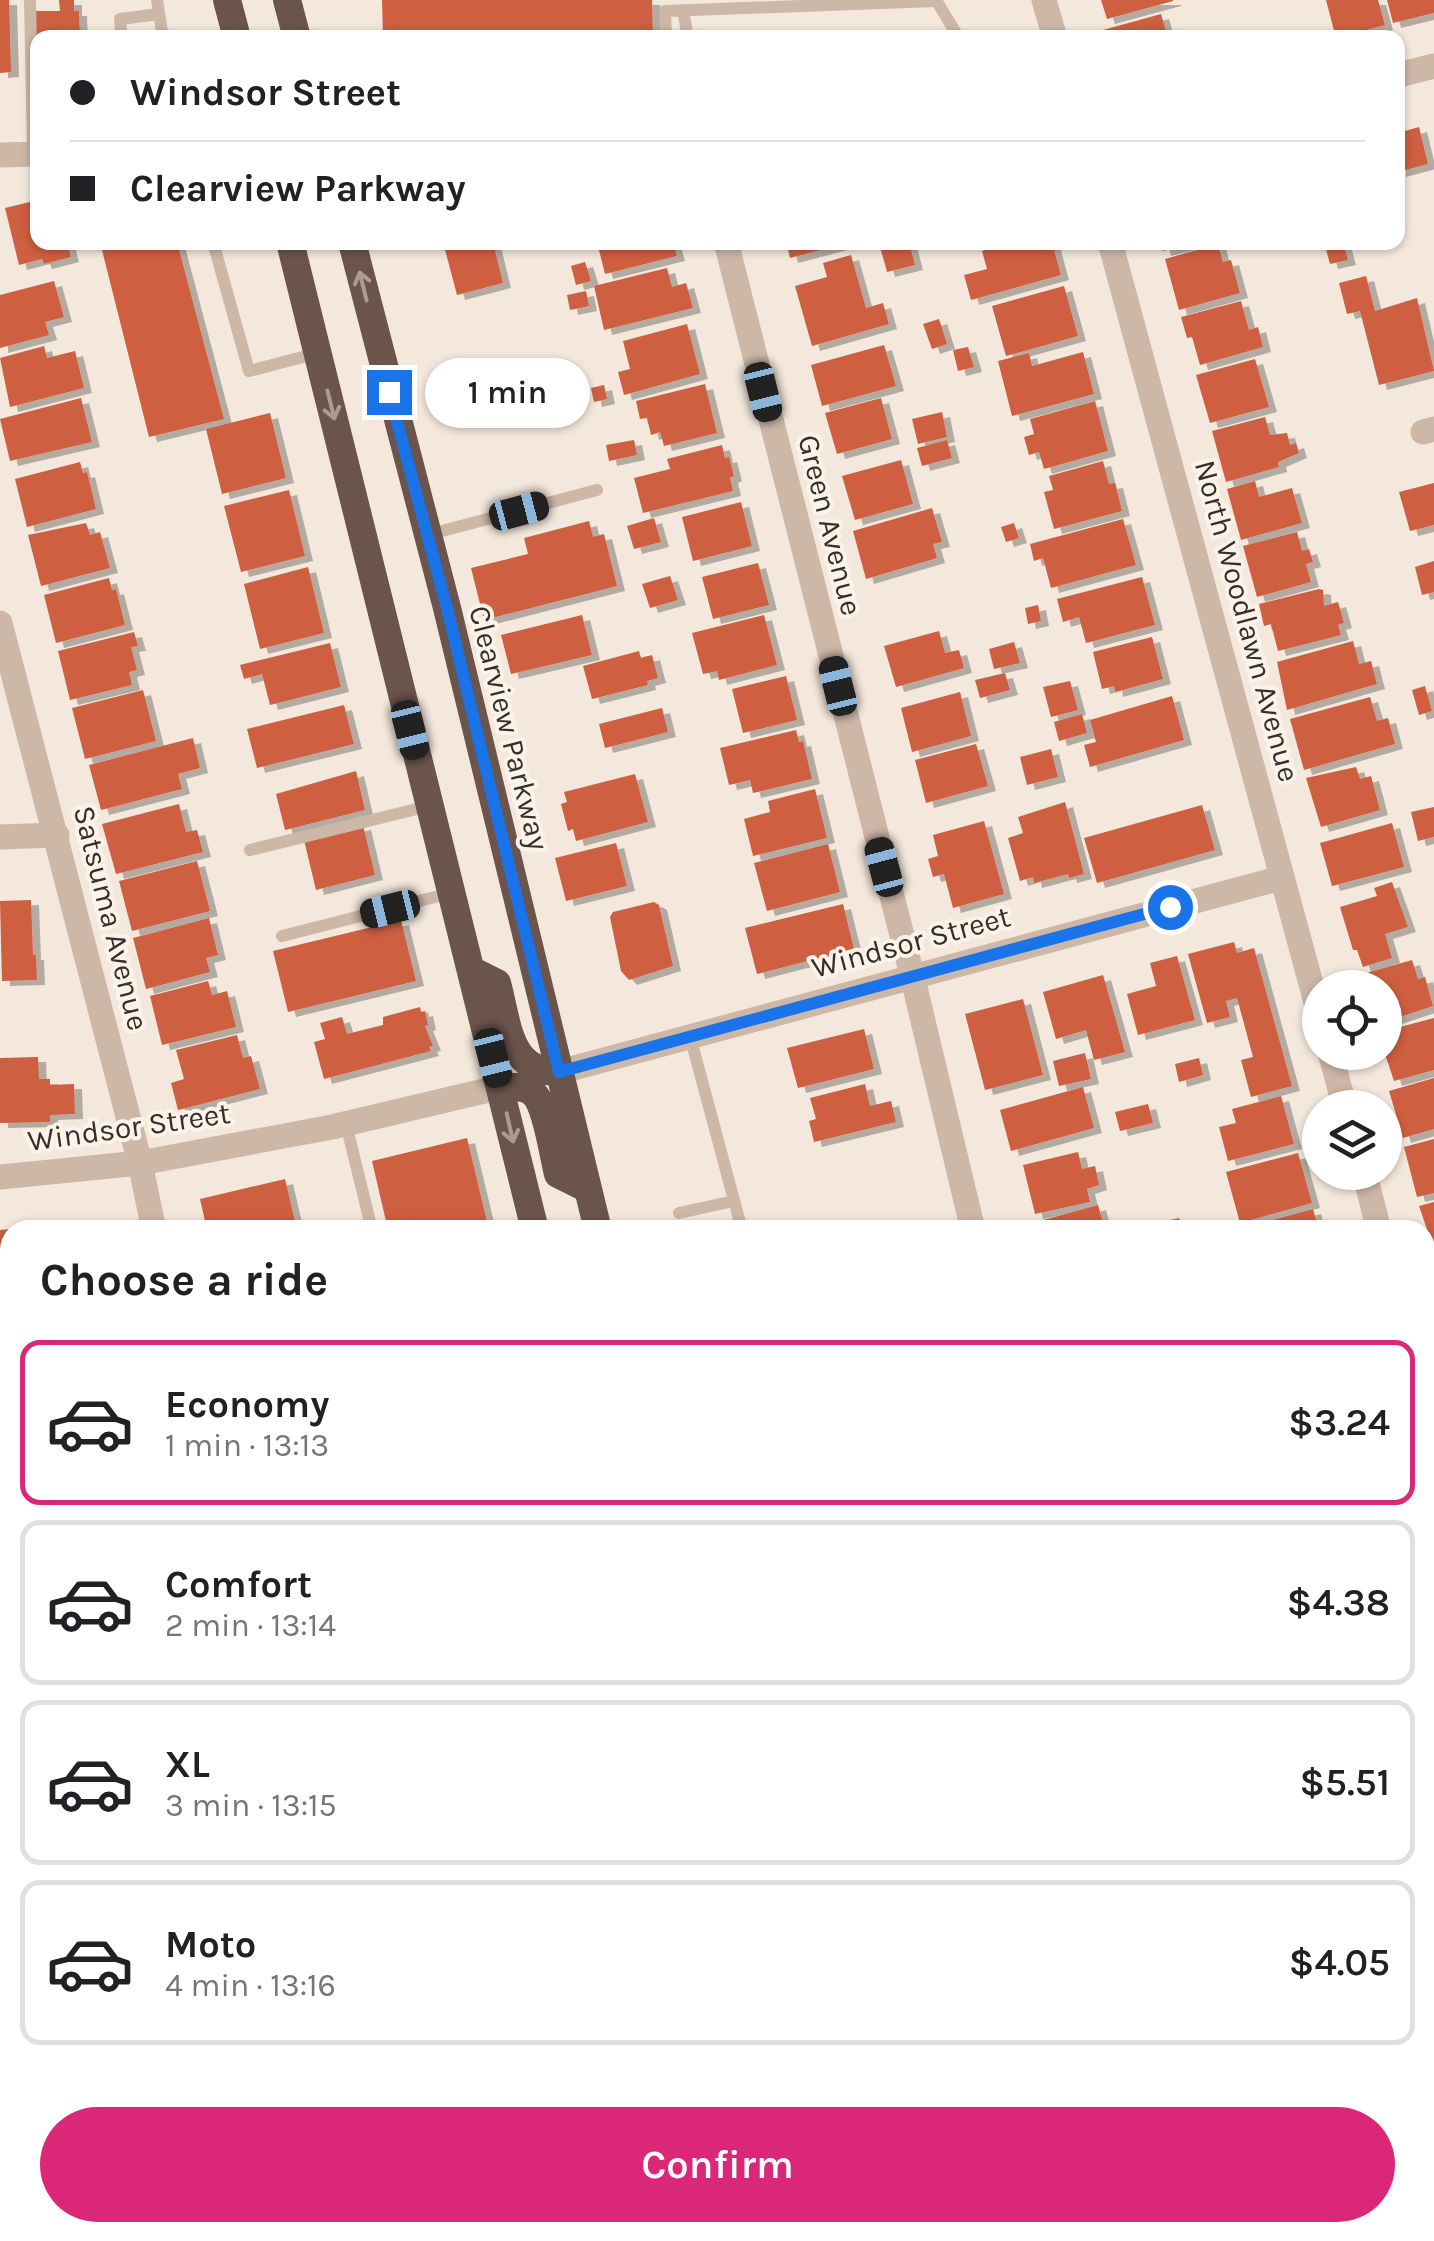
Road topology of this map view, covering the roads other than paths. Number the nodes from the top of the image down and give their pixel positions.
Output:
1 (30, 0) edge
2 (227, 0) edge
3 (287, 0) edge
4 (936, 0) edge
5 (1044, 0) edge
6 (666, 6) edge
7 (158, 7) edge
8 (683, 10) junction
9 (31, 30) edge
10 (121, 30) edge
11 (235, 30) edge
12 (295, 30) edge
13 (687, 30) edge
14 (954, 30) edge
15 (1052, 30) edge
16 (1434, 66) edge
17 (1405, 73) edge
18 (30, 154) edge
19 (0, 155) edge
20 (215, 250) edge
21 (292, 250) edge
22 (354, 250) edge
23 (728, 250) edge
24 (1112, 250) edge
25 (318, 354) junction
26 (596, 490) dead end
27 (427, 535) junction
28 (0, 623) edge
29 (429, 806) junction
30 (57, 835) junction
31 (0, 837) edge
32 (250, 850) dead end
33 (1281, 878) junction
34 (451, 893) junction
35 (282, 936) dead end
36 (471, 970) junction
37 (1307, 970) edge
38 (912, 975) junction
39 (690, 1036) junction
40 (559, 1072) junction
41 (500, 1087) junction
42 (346, 1124) junction
43 (140, 1163) junction
44 (0, 1178) edge
45 (588, 1190) junction
46 (1369, 1190) edge
47 (734, 1201) junction
48 (679, 1213) dead end
49 (152, 1220) edge
50 (370, 1220) edge
51 (533, 1220) edge
52 (596, 1220) edge
53 (739, 1220) edge
54 (971, 1220) edge
55 (1376, 1220) edge

1 - 9 lane
2 - 11 highway
3 - 12 highway
4 - 8 lane
4 - 14 lane
5 - 15 street
6 - 8 lane
7 - 10 lane
8 - 13 lane
16 - 17 street
18 - 19 street
20 - 25 lane
21 - 25 highway
27 -> 22 highway, Clearview Parkway
23 - 38 street, Green Avenue
24 - 33 street, North Woodlawn Avenue
25 -> 29 highway
26 - 27 lane
27 - 40 highway, Clearview Parkway
28 - 30 street, Satsuma Avenue
29 - 32 lane
29 - 34 highway
30 - 31 street
30 - 43 street, Satsuma Avenue
33 - 37 street, North Woodlawn Avenue
33 - 38 street, Windsor Street
34 - 35 lane
34 - 36 highway
36 - 40 highway
36 - 41 highway
38 - 39 street, Windsor Street
38 - 54 street, Green Avenue
39 - 40 street, Windsor Street
39 - 47 lane
40 - 45 highway, Clearview Parkway
41 - 42 street, Windsor Street
41 - 45 highway
41 -> 51 highway
42 - 43 street, Windsor Street
42 - 50 lane
43 - 44 street, Windsor Street
43 - 49 street, Satsuma Avenue
45 - 52 highway, Clearview Parkway
46 - 55 street
47 - 48 lane
47 - 53 lane

